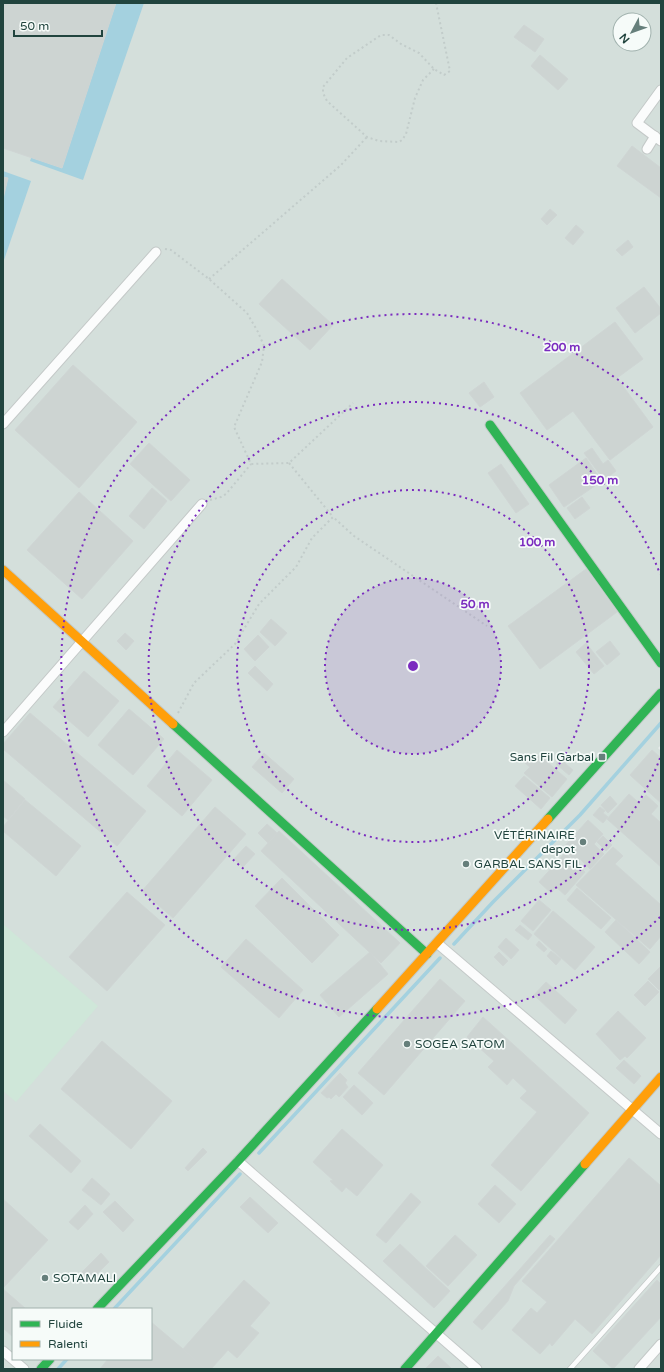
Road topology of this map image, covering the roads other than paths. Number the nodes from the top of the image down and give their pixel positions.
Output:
1 (661, 90) edge
2 (658, 138) edge
3 (647, 149) dead end
4 (156, 252) road end
5 (3, 424) edge
6 (490, 425) dead end
7 (202, 504) road end
8 (3, 570) edge
9 (82, 642) junction
10 (661, 663) edge
11 (661, 693) edge
12 (3, 732) edge
13 (437, 943) junction
14 (427, 954) junction
15 (661, 1077) edge
16 (632, 1110) junction
17 (661, 1134) edge
18 (238, 1161) junction
19 (661, 1267) edge
20 (98, 1308) edge
21 (437, 1334) junction
22 (661, 1344) edge
23 (3, 1351) edge
24 (12, 1359) edge
25 (14, 1360) edge
26 (49, 1360) edge
27 (24, 1369) edge
28 (40, 1369) edge
29 (405, 1369) edge
30 (478, 1369) edge
31 (570, 1369) edge
32 (639, 1369) edge

1 - 2 street
2 - 3 street
4 - 5 street
6 - 10 street
7 - 9 street
8 - 9 street
9 - 12 street
9 - 14 street
11 - 13 street
13 - 14 street
13 - 16 street
14 - 18 street
15 - 16 street
16 - 17 street
16 - 21 street
18 - 20 street
18 - 21 street
19 - 31 lane
21 - 29 street
21 - 30 street
22 - 32 street
23 - 24 street
25 - 27 street
26 - 28 street

